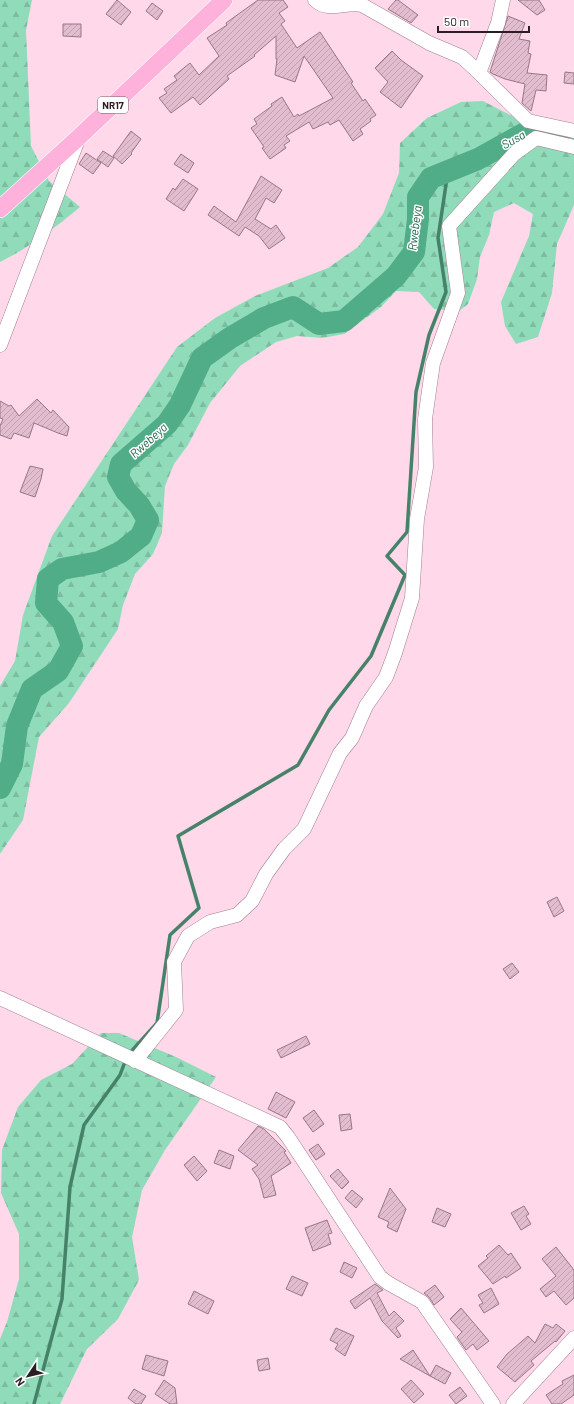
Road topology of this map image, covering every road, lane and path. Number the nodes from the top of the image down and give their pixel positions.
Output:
1 (224, 0) edge
2 (315, 0) edge
3 (503, 0) edge
4 (479, 73) junction
5 (574, 131) edge
6 (79, 137) junction
7 (574, 147) edge
8 (0, 209) edge
9 (0, 345) edge
10 (0, 998) edge
11 (135, 1060) junction
12 (574, 1338) edge
13 (493, 1404) edge
14 (513, 1404) edge

1 - 6 main road, NR17
2 - 4 street
3 - 4 street
4 - 5 street
6 - 8 main road, NR17
6 - 9 street
7 - 11 street
10 - 11 street
11 - 13 street
12 - 14 street

